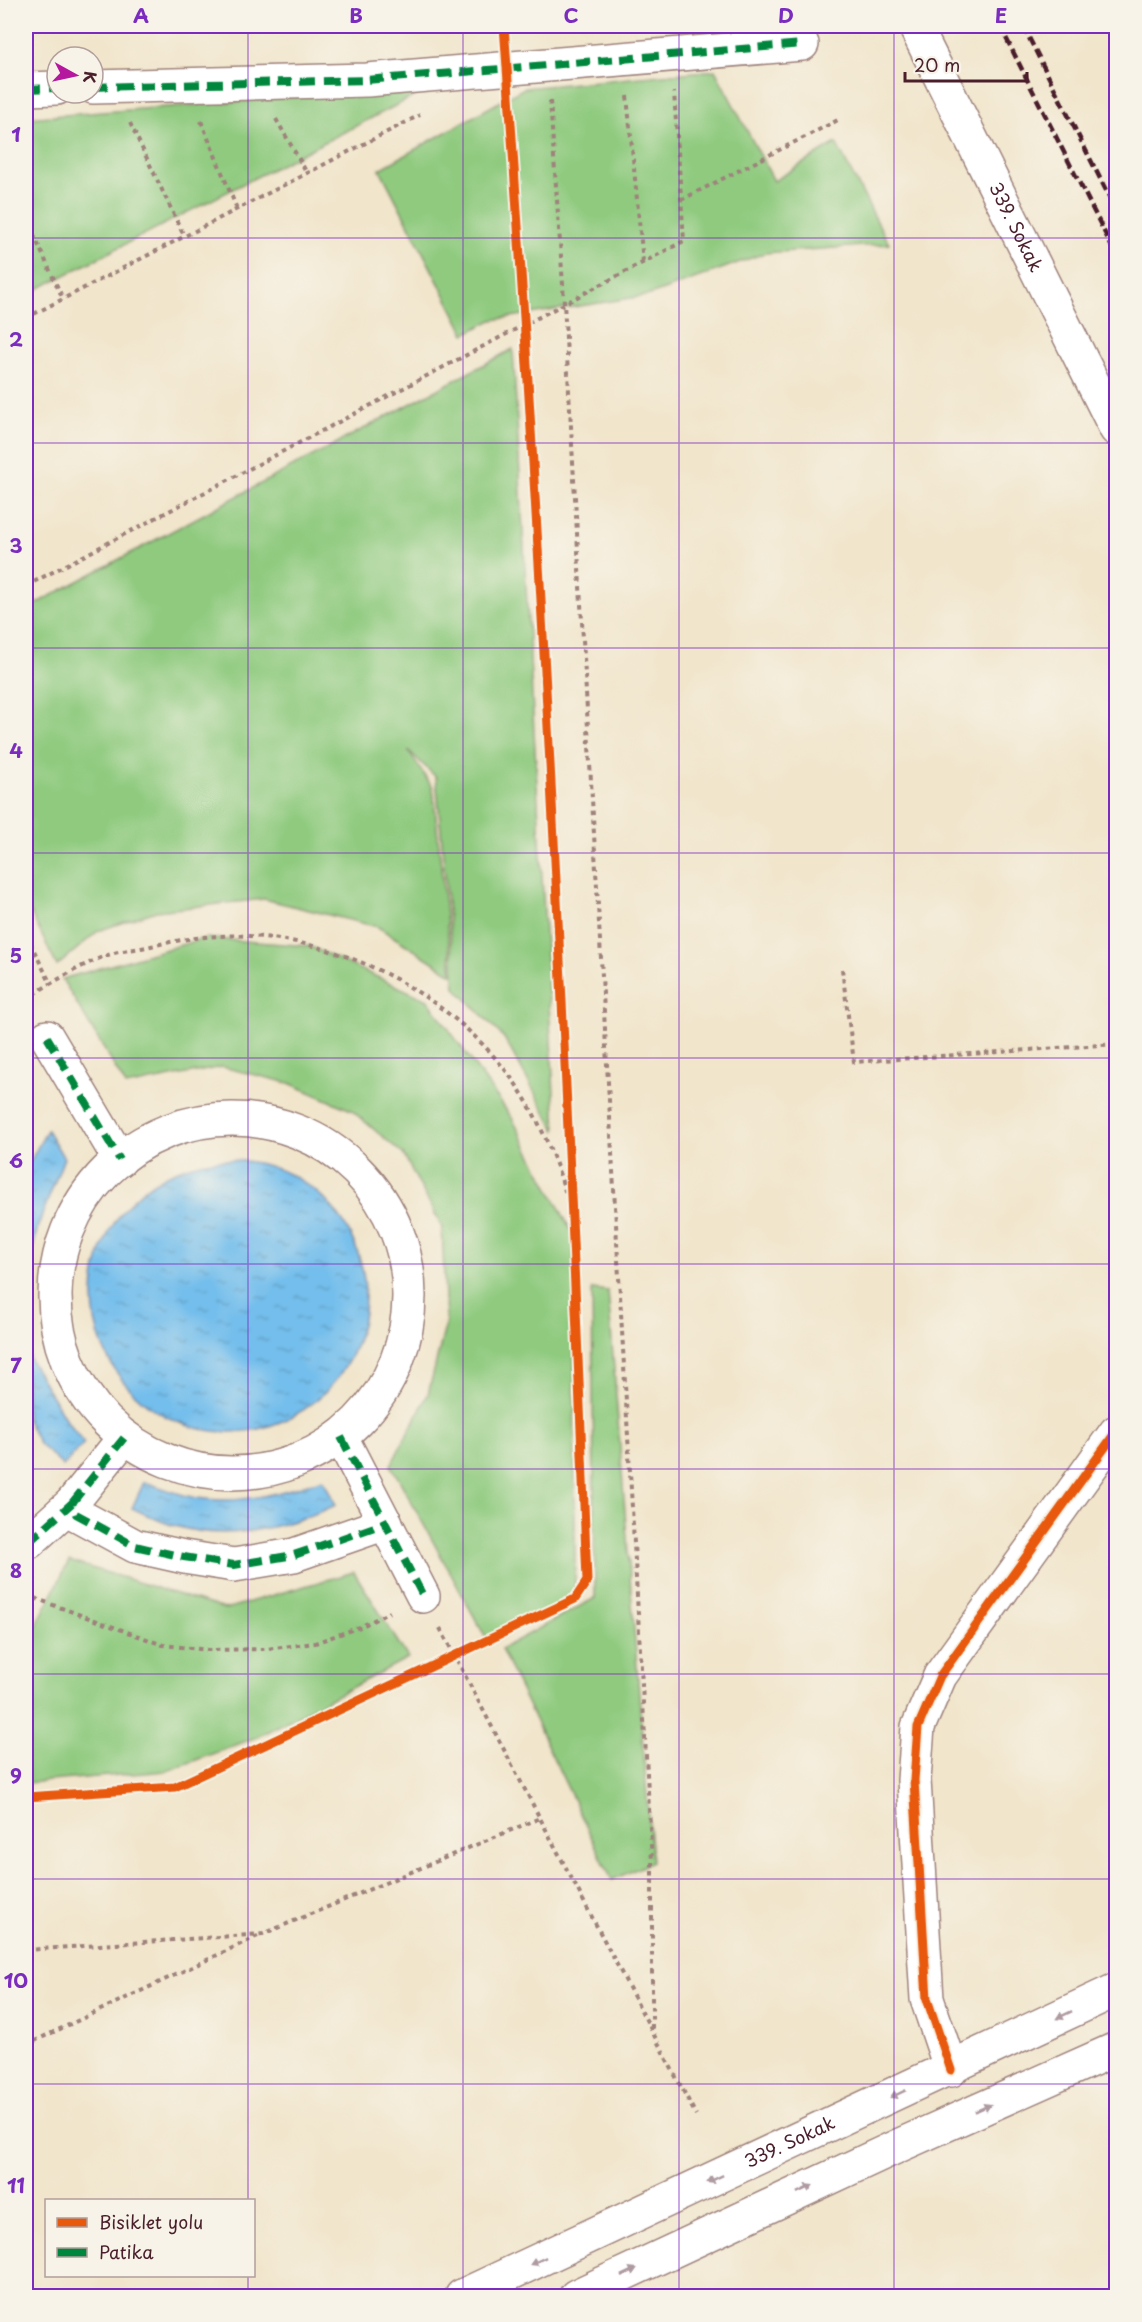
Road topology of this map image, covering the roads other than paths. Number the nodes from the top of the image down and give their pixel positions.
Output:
1 (915, 26) edge
2 (802, 44) dead end
3 (105, 87) edge
4 (45, 88) edge
5 (26, 89) edge
6 (1116, 429) edge
7 (46, 1037) dead end
8 (120, 1160) junction
9 (1116, 1432) edge
10 (341, 1437) junction
11 (124, 1438) junction
12 (72, 1503) junction
13 (386, 1523) junction
14 (29, 1542) dead end
15 (423, 1596) road end
16 (1116, 1990) edge
17 (1116, 2049) edge
18 (951, 2070) junction
19 (462, 2296) edge
20 (576, 2296) edge

1 - 6 street, 339. Sokak
2 - 3 street
4 - 5 street
7 - 8 street
8 - 10 street
8 - 11 street
9 - 18 street
10 - 11 street
10 - 13 street
11 - 12 street
12 - 13 street
12 - 14 street
13 - 15 street
16 -> 18 street, 339. Sokak
20 -> 17 street
18 -> 19 street, 339. Sokak

